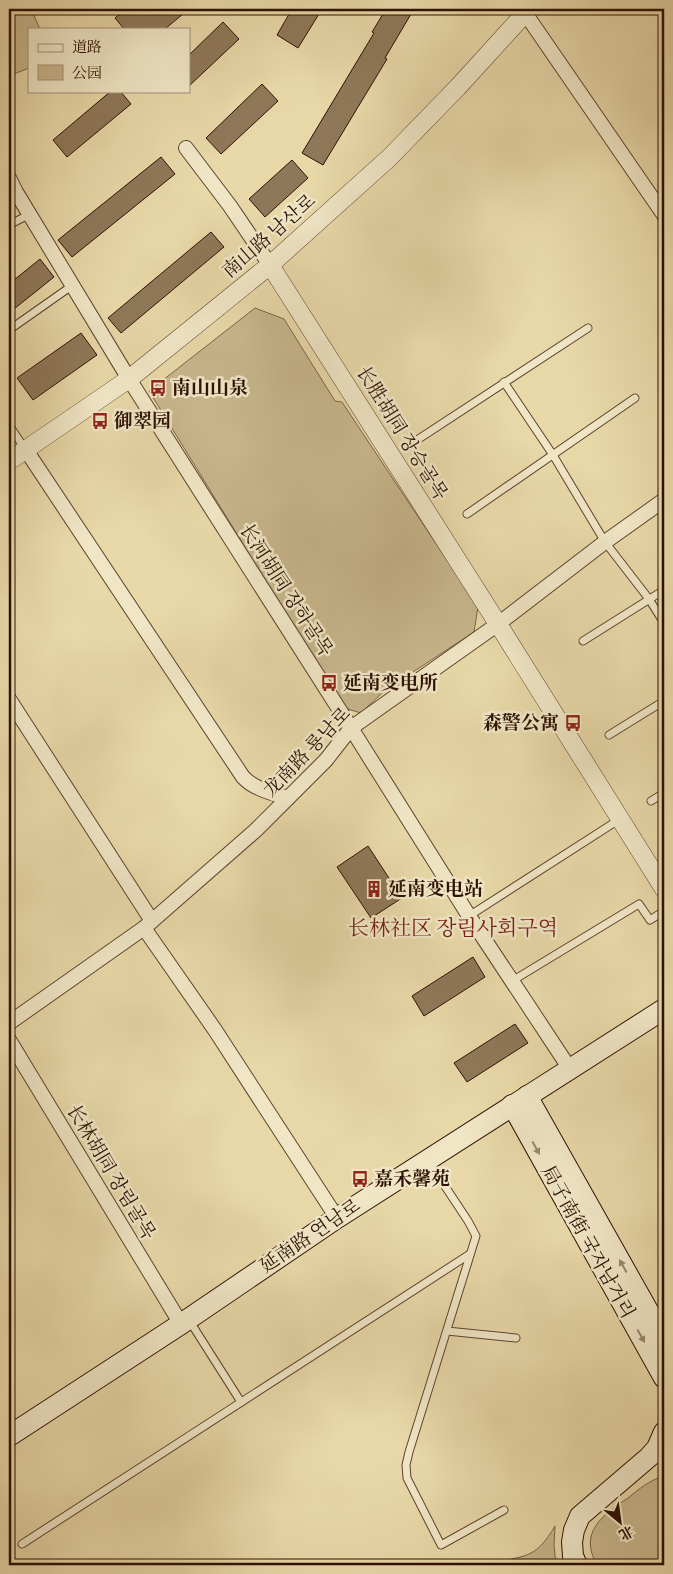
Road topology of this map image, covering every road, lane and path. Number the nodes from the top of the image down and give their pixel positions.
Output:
1 (527, 11) edge
2 (186, 148) dead end
3 (9, 178) edge
4 (30, 214) junction
5 (664, 215) edge
6 (9, 225) edge
7 (270, 266) junction
8 (73, 284) junction
9 (588, 328) dead end
10 (9, 330) edge
11 (129, 379) junction
12 (504, 382) junction
13 (635, 398) dead end
14 (9, 425) edge
15 (417, 440) dead end
16 (26, 450) junction
17 (553, 455) junction
18 (9, 461) edge
19 (664, 500) edge
20 (467, 514) dead end
21 (605, 542) junction
22 (664, 590) edge
23 (649, 599) junction
24 (664, 623) edge
25 (498, 624) junction
26 (583, 641) dead end
27 (9, 699) edge
28 (664, 701) edge
29 (352, 728) junction
30 (609, 735) dead end
31 (664, 793) edge
32 (288, 798) junction
33 (651, 802) dead end
34 (621, 819) junction
35 (664, 889) edge
36 (664, 911) edge
37 (469, 916) junction
38 (148, 925) junction
39 (512, 981) junction
40 (664, 1009) edge
41 (9, 1023) edge
42 (9, 1040) edge
43 (570, 1069) junction
44 (520, 1101) junction
45 (428, 1159) junction
46 (336, 1218) junction
47 (470, 1254) junction
48 (184, 1321) junction
49 (447, 1331) junction
50 (516, 1338) dead end
51 (664, 1339) edge
52 (664, 1378) edge
53 (241, 1402) junction
54 (664, 1432) edge
55 (9, 1436) edge
56 (664, 1463) edge
57 (638, 1467) junction
58 (504, 1510) dead end
59 (22, 1544) dead end
60 (577, 1565) edge

1 - 5 street
1 - 7 street, 南山路 남산로
2 - 7 street
3 - 4 street, 长河胡同 장하골목
4 - 6 lane
4 - 8 street, 长河胡同 장하골목
7 - 11 street, 南山路 남산로
7 - 25 street, 长胜胡同 장승골목
8 - 10 lane
8 - 11 street, 长河胡同 장하골목
9 - 12 lane
11 - 16 street, 南山路 남산로
11 - 29 street, 长河胡同 장하골목
12 - 15 lane
12 - 17 lane
13 - 17 lane
14 - 16 lane
16 - 18 street, 南山路 남산로
16 - 32 street
17 - 20 lane
17 - 21 lane
19 - 21 street, 龙南路 룡남로
21 - 23 lane
21 - 25 street, 龙南路 룡남로
22 - 23 lane
23 - 24 lane
23 - 26 lane
25 - 29 street, 龙南路 룡남로
25 - 34 street, 长胜胡同 장승골목
27 - 38 street
28 - 30 lane
29 - 32 street, 龙南路 룡남로
29 - 37 street, 长河胡同 장하골목
31 - 33 lane
32 - 38 street, 龙南路 룡남로
34 - 35 street, 长胜胡同 장승골목
34 - 37 lane
36 - 39 lane
37 - 39 street, 长河胡同 장하골목
38 - 41 street, 龙南路 룡남로
38 - 46 street
39 - 43 street, 长河胡同 장하골목
40 - 43 main road, 延南路 연남로
42 - 48 street, 长林胡同 장림골목
43 - 44 main road, 延南路 연남로
44 - 45 main road, 延南路 연남로
51 -> 44 main road, 局子南街 국자남거리
44 -> 52 main road, 局子南街 국자남거리
45 - 46 main road, 延南路 연남로
45 - 47 lane
46 - 48 main road, 延南路 연남로
47 - 49 lane
47 - 53 lane
48 - 53 lane
48 - 55 main road, 延南路 연남로
49 - 50 lane
49 - 58 lane
53 - 59 lane
54 - 57 main road
56 - 57 main road
57 - 60 main road

